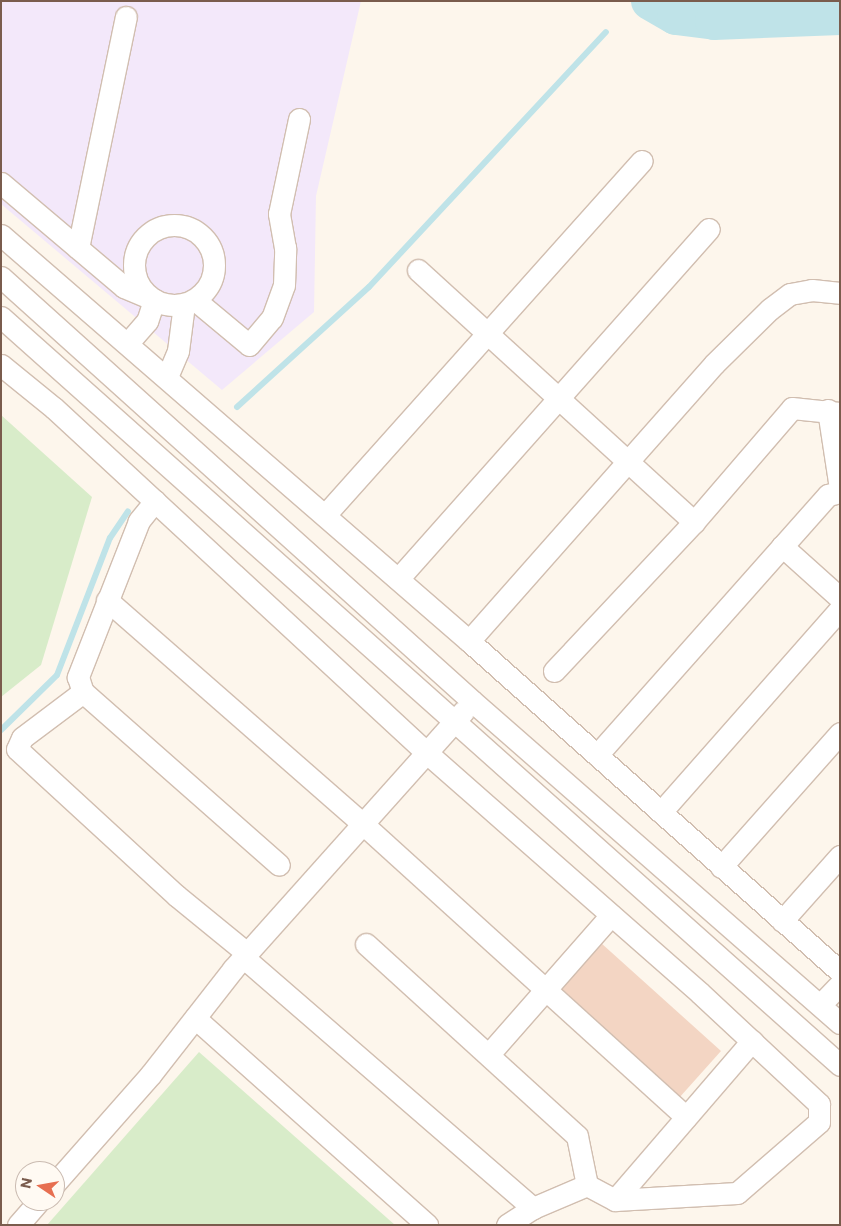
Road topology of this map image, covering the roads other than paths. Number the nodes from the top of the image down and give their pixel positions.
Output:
1 (126, 17) dead end
2 (299, 119) dead end
3 (641, 161) dead end
4 (1, 183) edge
5 (709, 228) dead end
6 (1, 235) edge
7 (78, 248) junction
8 (418, 270) dead end
9 (1, 277) edge
10 (840, 293) edge
11 (154, 300) junction
12 (190, 302) junction
13 (1, 317) edge
14 (488, 333) junction
15 (128, 343) junction
16 (1, 366) edge
17 (167, 377) junction
18 (556, 397) junction
19 (834, 411) edge
20 (627, 463) junction
21 (840, 488) edge
22 (840, 492) edge
23 (155, 501) junction
24 (325, 515) junction
25 (694, 522) junction
26 (782, 546) junction
27 (398, 579) junction
28 (840, 598) edge
29 (107, 600) junction
30 (840, 609) edge
31 (469, 642) junction
32 (554, 671) dead end
33 (84, 692) junction
34 (472, 701) junction
35 (454, 721) junction
36 (840, 733) edge
37 (427, 753) junction
38 (597, 755) junction
39 (661, 812) junction
40 (363, 824) junction
41 (840, 856) edge
42 (279, 866) dead end
43 (721, 867) junction
44 (611, 915) junction
45 (782, 921) junction
46 (366, 944) dead end
47 (245, 955) junction
48 (840, 972) edge
49 (840, 984) edge
50 (546, 990) junction
51 (820, 1005) junction
52 (195, 1018) junction
53 (840, 1023) edge
54 (752, 1042) junction
55 (488, 1054) junction
56 (840, 1065) edge
57 (686, 1117) junction
58 (65, 1172) edge
59 (587, 1185) junction
60 (615, 1200) junction
61 (533, 1208) junction
62 (30, 1211) edge
63 (18, 1225) edge
64 (427, 1225) edge
65 (507, 1225) edge

1 - 7 street
2 - 12 street
3 - 14 street
4 - 7 street
5 - 18 street
6 - 15 street
7 - 11 street
8 - 14 street
9 - 34 street
10 - 20 street
11 - 12 street
11 - 12 street
11 - 15 street
12 - 17 street
13 - 35 street
14 - 18 street
14 - 24 street
15 - 17 street
16 - 23 street
17 - 24 street
18 - 20 street
18 - 27 street
19 - 21 street
19 - 25 street
20 - 25 street
20 - 31 street
22 - 26 street
23 - 29 street
23 - 37 street
24 - 27 street
25 - 32 street
26 - 28 street
26 - 38 street
27 - 31 street
29 - 33 street
29 - 40 street
30 - 39 street
31 - 38 street
33 - 42 street
33 - 47 street
34 - 35 street
34 - 51 street
35 - 37 street
35 - 56 street
36 - 43 street
37 - 40 street
37 - 44 street
38 - 39 street
39 - 43 street
40 - 47 street
40 - 50 street
41 - 45 street
43 - 45 street
44 - 50 street
44 - 54 street
45 - 48 street
46 - 55 street
47 - 52 street
47 - 61 street
49 - 51 street
50 - 55 street
50 - 57 street
51 - 53 street
52 - 58 street
52 - 64 street
54 - 57 street
54 - 60 street
55 - 59 street
57 - 60 street
59 - 60 street
59 - 61 street
61 - 65 street
62 - 63 street

